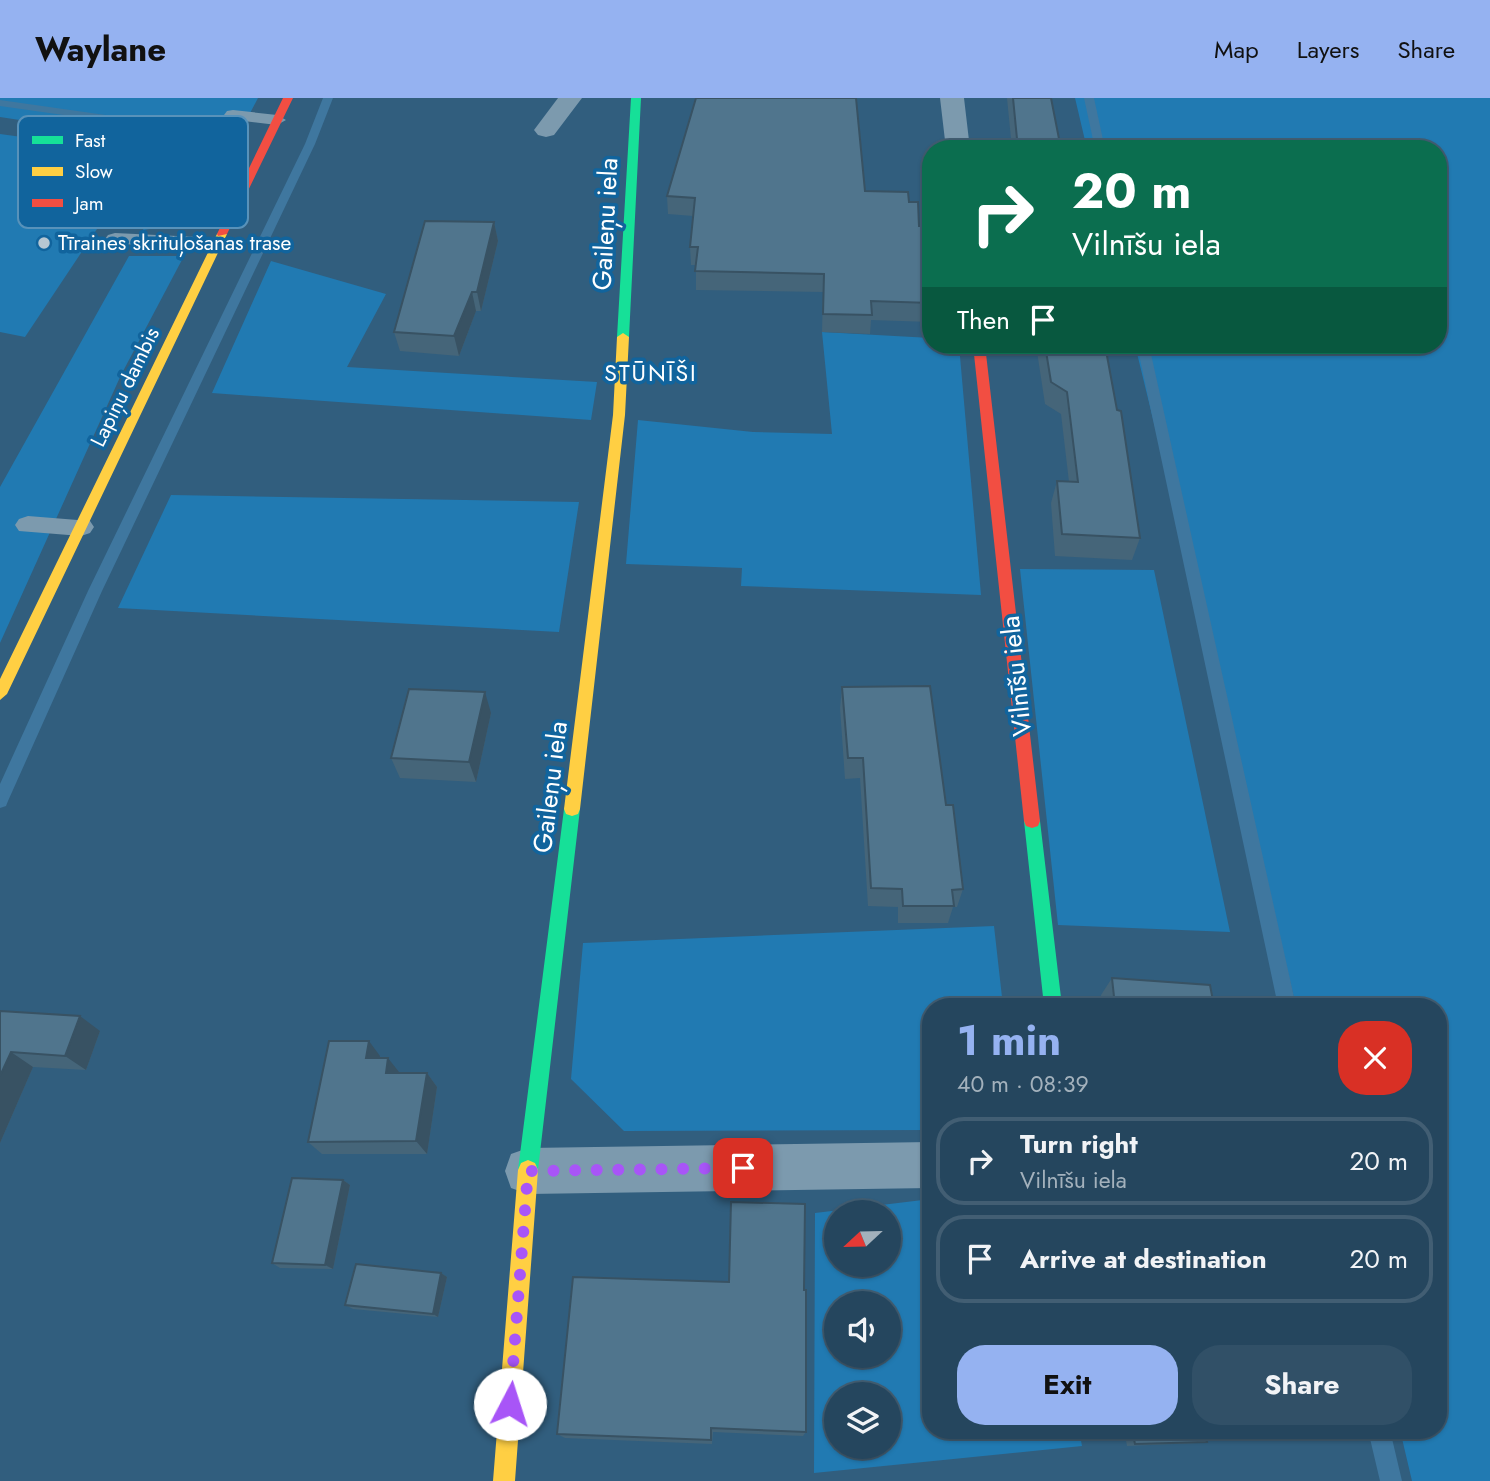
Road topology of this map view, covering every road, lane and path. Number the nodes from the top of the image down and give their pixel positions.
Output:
1 (288, 98) edge
2 (570, 98) edge
3 (636, 98) edge
4 (952, 98) edge
5 (233, 115) dead end
6 (242, 116) edge
7 (248, 117) edge
8 (277, 120) junction
9 (546, 131) dead end
10 (957, 140) edge
11 (248, 181) edge
12 (226, 228) edge
13 (115, 239) dead end
14 (218, 244) junction
15 (980, 354) edge
16 (28, 525) dead end
17 (81, 527) junction
18 (0, 694) edge
19 (1052, 998) edge
20 (922, 1165) edge
21 (528, 1171) junction
22 (504, 1481) edge

1 - 8 street, Lapiņu dambis
2 - 9 street
3 - 21 street, Gaileņu iela
4 - 10 street
5 - 6 lane
7 - 8 lane
8 - 11 street, Lapiņu dambis
12 - 14 street, Lapiņu dambis
13 - 14 lane
14 - 17 street, Lapiņu dambis
15 - 19 street, Vilnīšu iela
16 - 17 lane
17 - 18 street, Lapiņu dambis
20 - 21 street
21 - 22 street, Gaileņu iela

